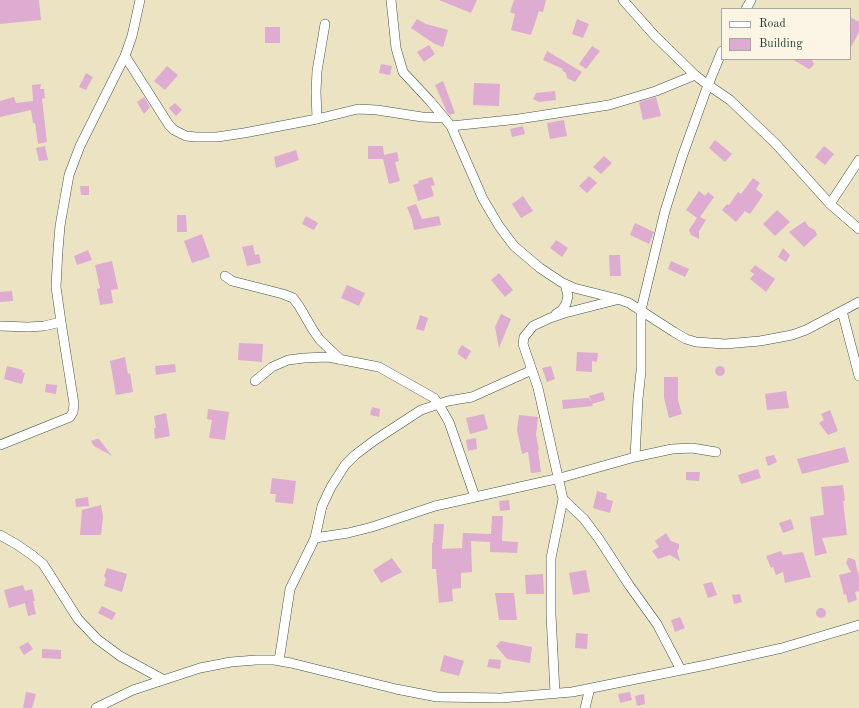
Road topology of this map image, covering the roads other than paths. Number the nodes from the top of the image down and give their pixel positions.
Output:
1 (140, 0) edge
2 (391, 0) edge
3 (624, 0) edge
4 (325, 24) dead end
5 (721, 53) edge
6 (125, 56) junction
7 (695, 75) junction
8 (708, 85) junction
9 (444, 118) junction
10 (317, 119) junction
11 (451, 126) junction
12 (859, 160) edge
13 (830, 204) junction
14 (859, 229) edge
15 (225, 276) dead end
16 (565, 284) junction
17 (618, 299) junction
18 (859, 302) edge
19 (641, 310) junction
20 (842, 311) junction
21 (550, 318) junction
22 (61, 322) junction
23 (0, 326) edge
24 (342, 360) junction
25 (532, 370) junction
26 (859, 376) edge
27 (255, 381) dead end
28 (438, 403) junction
29 (0, 445) edge
30 (716, 452) dead end
31 (635, 457) junction
32 (560, 478) junction
33 (475, 497) junction
34 (563, 498) junction
35 (0, 535) edge
36 (315, 538) junction
37 (859, 625) edge
38 (279, 661) junction
39 (681, 670) junction
40 (164, 680) junction
41 (590, 688) junction
42 (555, 693) junction
43 (96, 708) edge
44 (585, 708) edge

1 - 6 street
2 - 9 street
3 - 7 street
4 - 10 street
5 - 8 street
6 - 10 street
6 - 22 street
7 - 8 street
7 - 11 street
8 - 13 street
8 - 19 street
9 - 10 street
9 - 11 street
11 - 16 street
12 - 13 street
13 - 14 street
15 - 24 street
16 - 17 street
16 - 21 street
17 - 19 street
17 - 21 street
18 - 20 street
19 - 20 street
19 - 31 street
20 - 26 street
21 - 25 street
22 - 23 street
22 - 29 street
24 - 27 street
24 - 28 street
25 - 28 street
25 - 32 street
28 - 33 street
28 - 36 street
30 - 31 street
31 - 32 street
32 - 33 street
32 - 34 street
33 - 36 street
34 - 39 street
34 - 42 street
35 - 40 street
36 - 38 street
37 - 39 street
38 - 40 street
38 - 42 street
39 - 41 street
40 - 43 street
41 - 42 street
41 - 44 street

